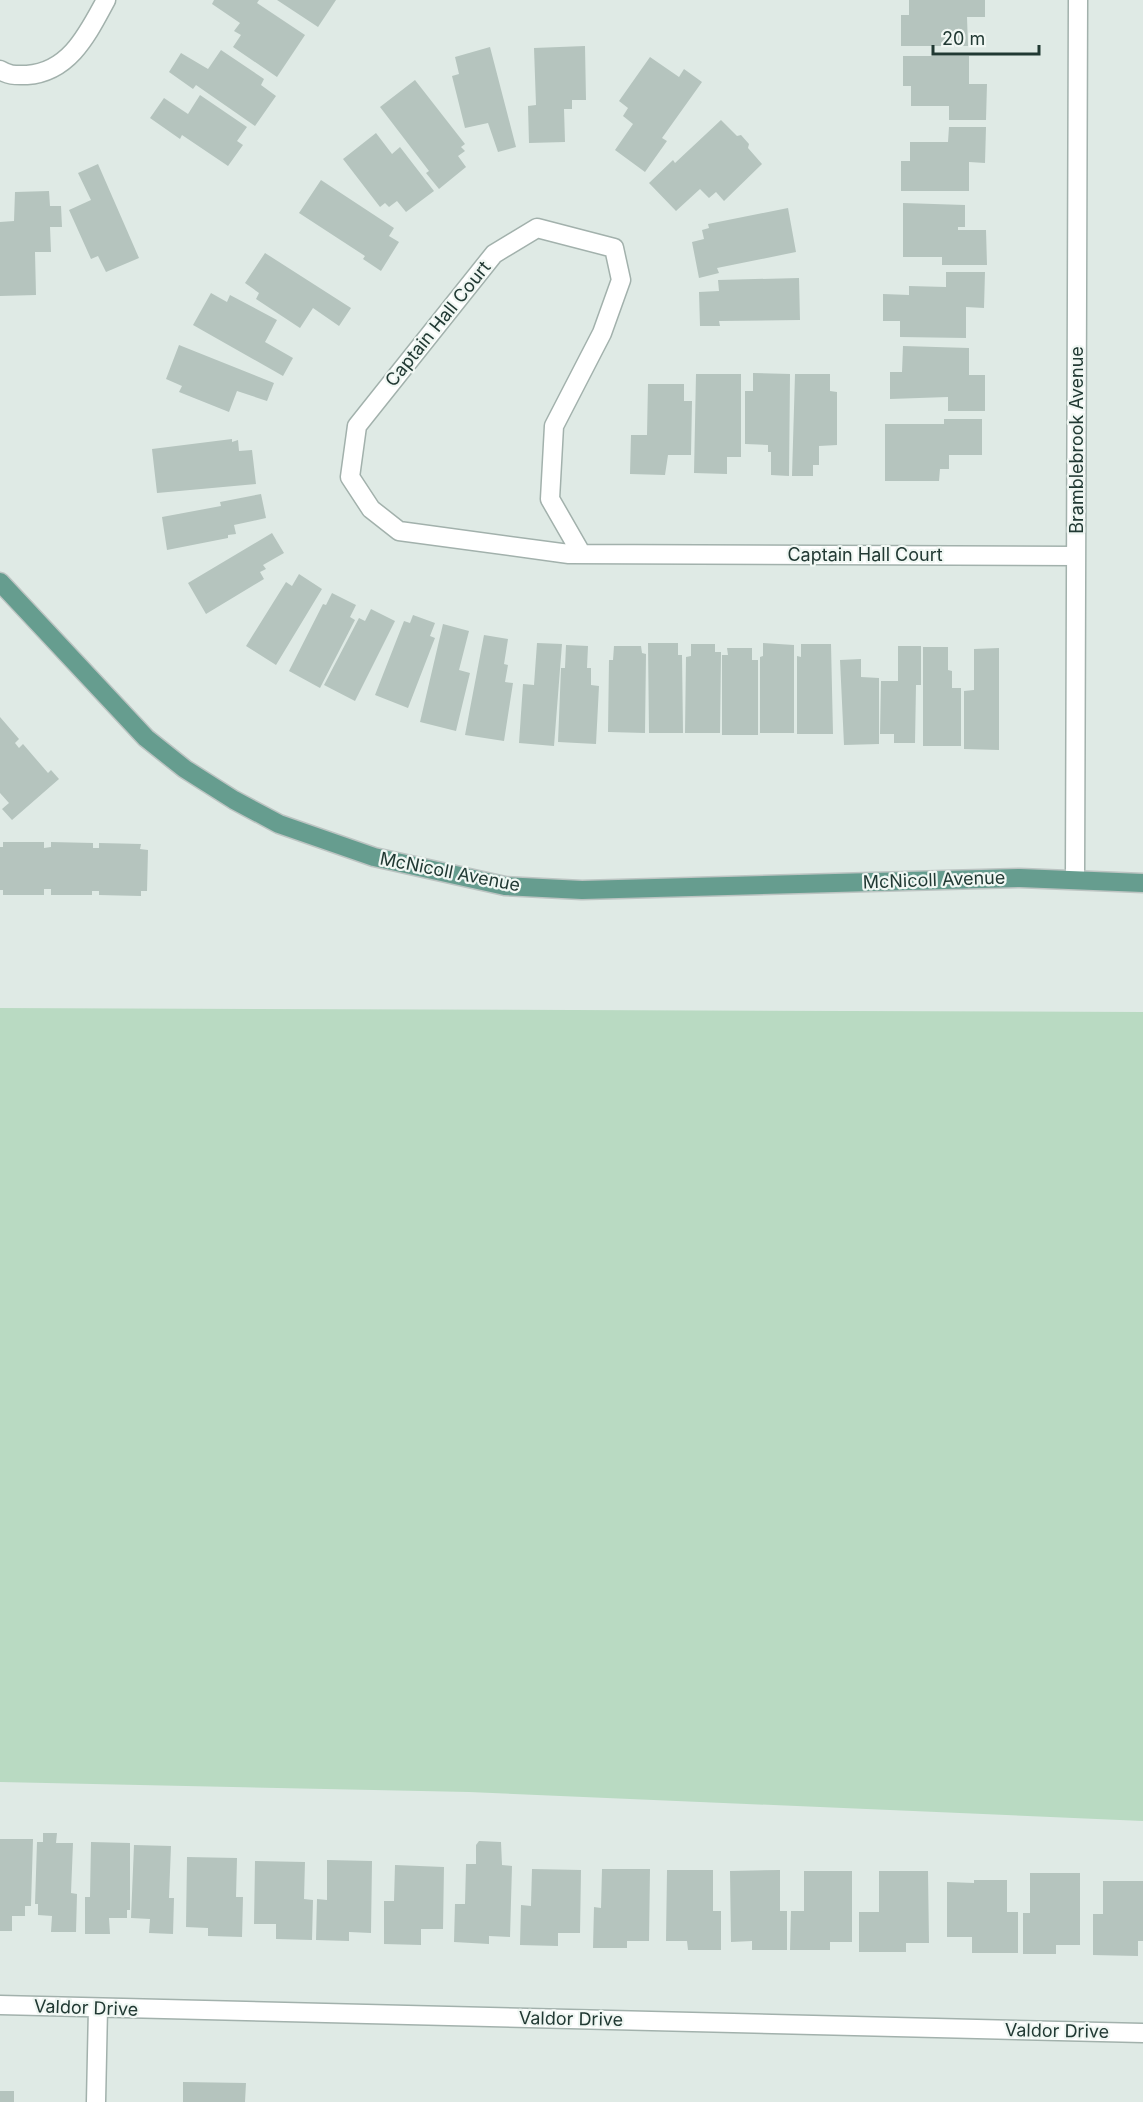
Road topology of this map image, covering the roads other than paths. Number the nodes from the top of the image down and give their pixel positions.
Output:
1 (106, 0) edge
2 (1078, 0) edge
3 (0, 70) edge
4 (581, 553) junction
5 (1076, 556) junction
6 (0, 582) edge
7 (1075, 879) junction
8 (1143, 883) edge
9 (0, 2005) edge
10 (98, 2008) junction
11 (1143, 2033) edge
12 (96, 2102) edge

1 - 3 street
2 - 5 street, Bramblebrook Avenue
4 - 4 street, Captain Hall Court
4 - 5 street, Captain Hall Court
5 - 7 street, Bramblebrook Avenue
6 - 7 main road, McNicoll Avenue
7 - 8 main road, McNicoll Avenue
9 - 10 street, Valdor Drive
10 - 11 street, Valdor Drive
10 - 12 street

